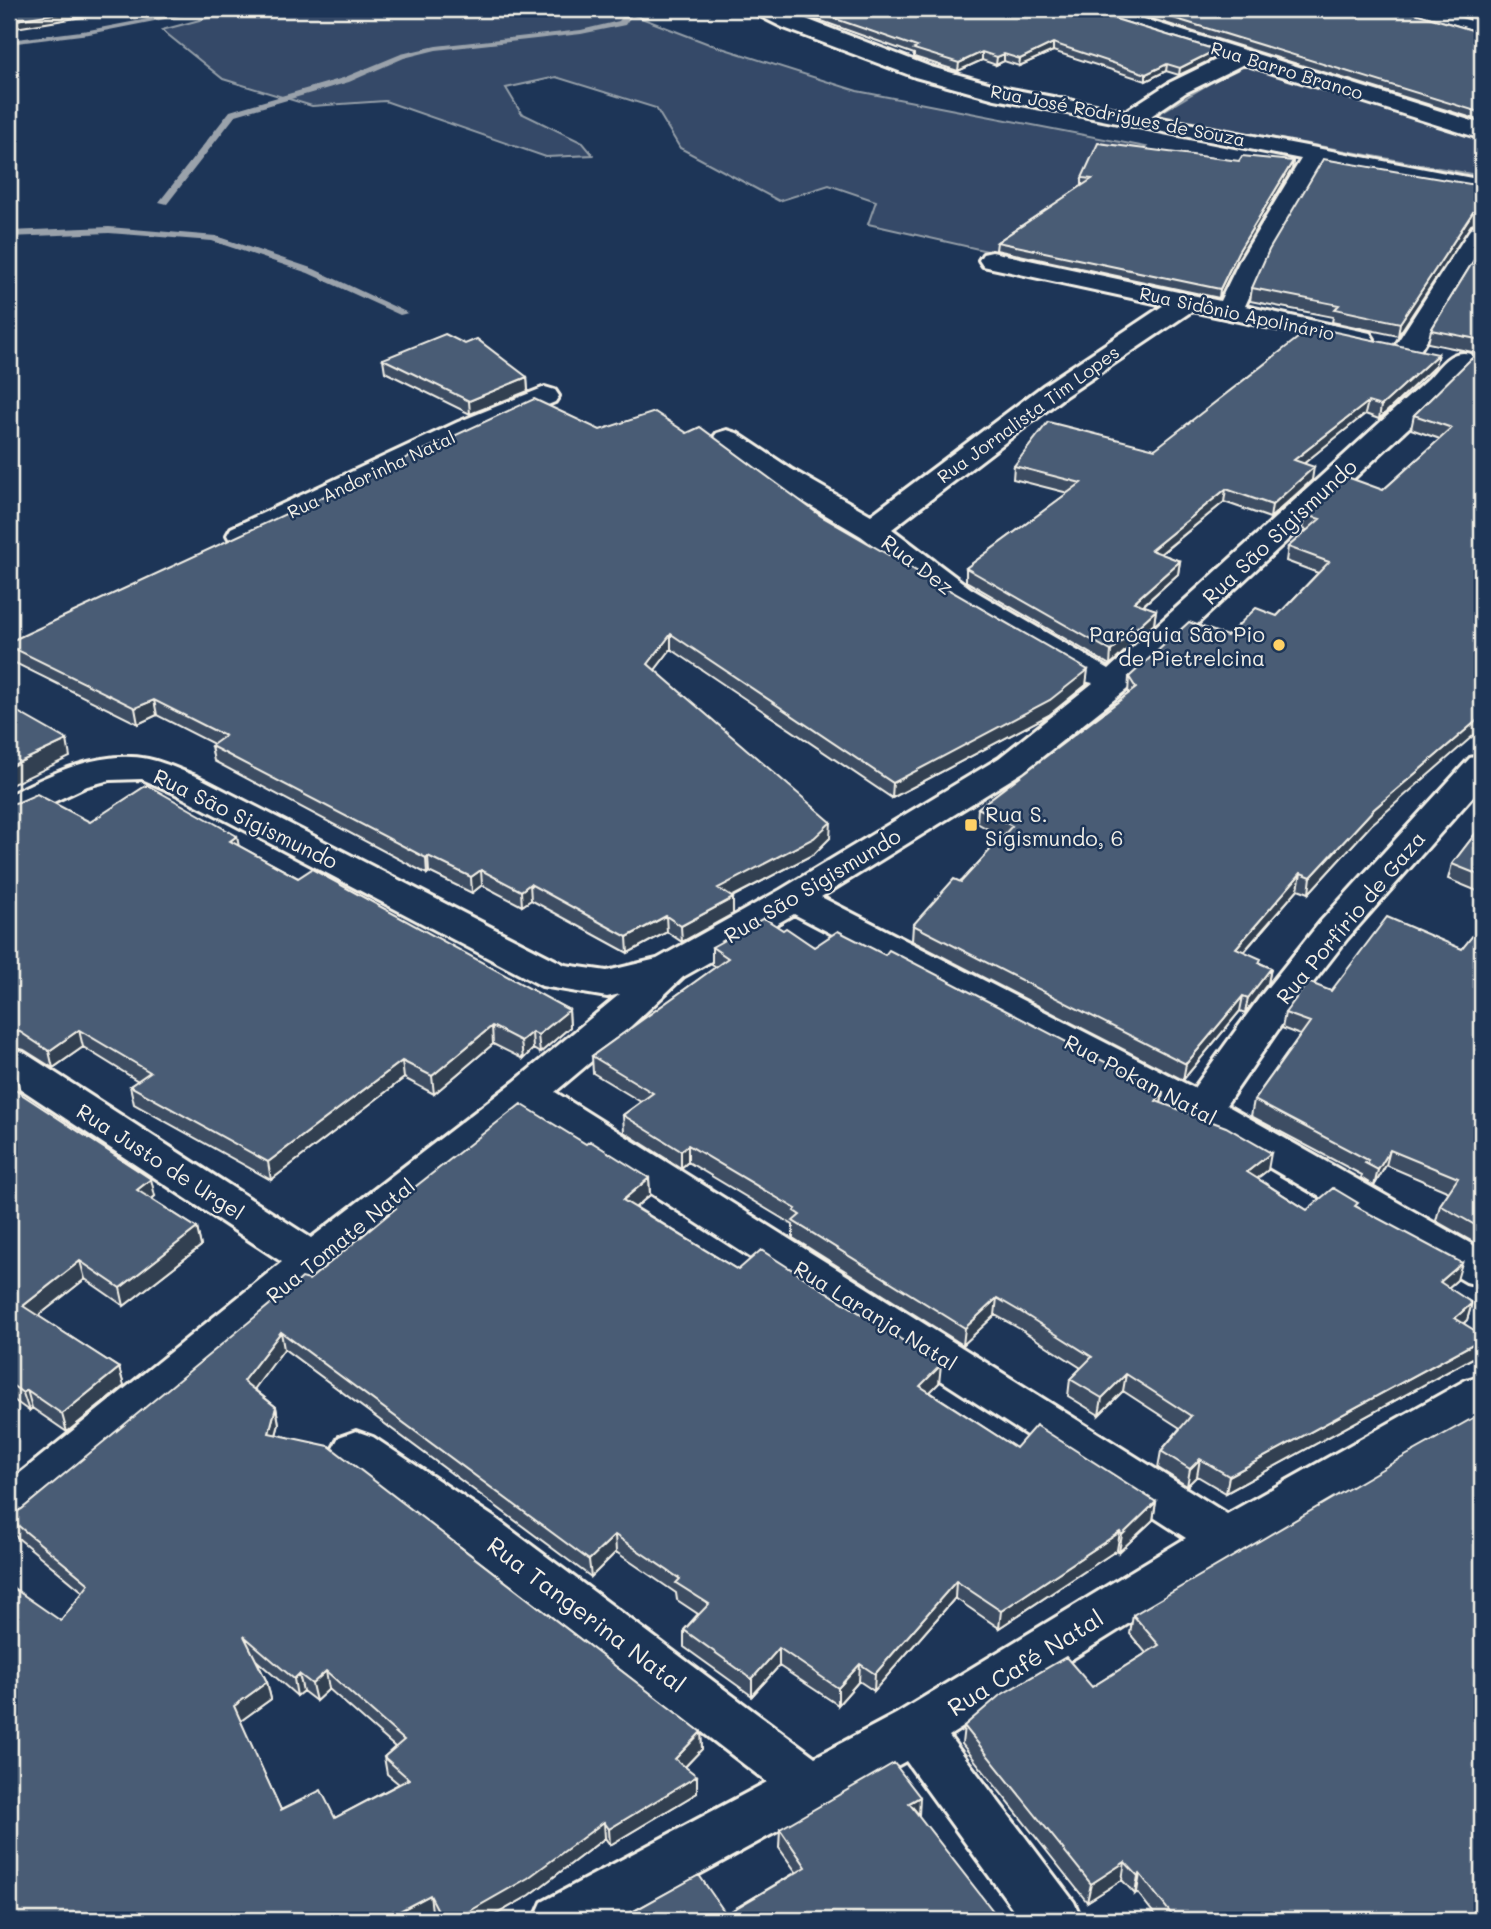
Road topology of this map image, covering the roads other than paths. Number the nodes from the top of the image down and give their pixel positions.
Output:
1 (764, 9) edge
2 (1091, 9) edge
3 (1408, 9) edge
4 (1482, 31) edge
5 (1241, 57) junction
6 (1128, 120) junction
7 (1482, 132) edge
8 (1316, 154) junction
9 (1482, 187) edge
10 (1482, 231) edge
11 (992, 260) dead end
12 (1187, 302) junction
13 (1229, 311) junction
14 (1407, 349) junction
15 (1471, 363) edge
16 (545, 396) dead end
17 (727, 439) dead end
18 (872, 529) junction
19 (211, 549) edge
20 (1114, 683) junction
21 (1482, 765) edge
22 (9, 809) edge
23 (793, 898) junction
24 (670, 968) junction
25 (9, 1062) edge
26 (526, 1093) junction
27 (1201, 1109) junction
28 (313, 1261) junction
29 (1482, 1270) edge
30 (1482, 1393) edge
31 (356, 1450) dead end
32 (9, 1510) edge
33 (1226, 1538) junction
34 (914, 1730) junction
35 (813, 1786) junction
36 (562, 1920) edge
37 (1054, 1920) edge

1 - 6 street, Rua José Rodrigues de Souza
2 - 5 street, Rua Barro Branco
3 - 4 street
5 - 6 street
5 - 7 street, Rua Barro Branco
6 - 8 street, Rua José Rodrigues de Souza
8 - 9 street, Rua José Rodrigues de Souza
8 - 13 street
10 - 14 street
11 - 12 street, Rua Sidônio Apolinário
12 - 13 street, Rua Sidônio Apolinário
12 - 18 street, Rua Jornalista Tim Lopes
13 - 14 street, Rua Sidônio Apolinário
14 - 15 street, Rua Sidônio Apolinário
15 - 20 street, Rua São Sigismundo
16 - 19 street, Rua Andorinha Natal
17 - 18 street, Rua Dez
18 - 20 street, Rua Dez
20 - 23 street, Rua São Sigismundo
21 - 27 street, Rua Porfírio de Gaza
22 - 24 street, Rua São Sigismundo
23 - 24 street, Rua São Sigismundo
23 - 27 street, Rua Pokan Natal
24 - 26 street, Rua Tomate Natal
25 - 28 street, Rua Justo de Urgel
26 - 28 street, Rua Tomate Natal
26 - 33 street, Rua Laranja Natal
27 - 29 street, Rua Pokan Natal
28 - 32 street, Rua Tomate Natal
30 - 33 street, Rua Café Natal
31 - 35 street, Rua Tangerina Natal
33 - 34 street, Rua Café Natal
34 - 35 street, Rua Café Natal
34 - 37 street
35 - 36 street, Rua Café Natal

